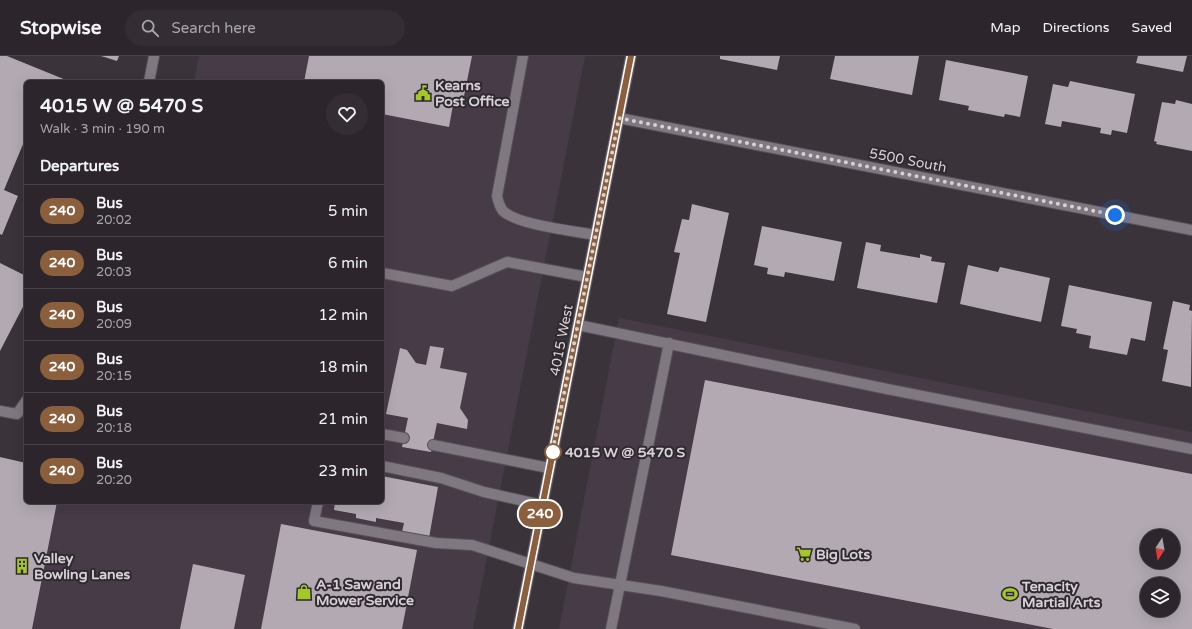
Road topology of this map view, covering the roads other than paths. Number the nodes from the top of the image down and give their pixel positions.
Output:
1 (154, 56) edge
2 (523, 56) edge
3 (631, 56) edge
4 (149, 80) edge
5 (619, 118) junction
6 (1192, 230) edge
7 (596, 235) junction
8 (384, 273) edge
9 (587, 277) junction
10 (578, 325) junction
11 (669, 343) junction
12 (24, 404) edge
13 (0, 411) edge
14 (384, 434) edge
15 (404, 438) dead end
16 (433, 445) dead end
17 (1192, 449) edge
18 (384, 466) edge
19 (549, 468) junction
20 (318, 504) edge
21 (542, 505) junction
22 (531, 564) junction
23 (619, 586) junction
24 (518, 629) edge
25 (611, 629) edge
26 (855, 629) edge

1 - 4 street
2 - 7 street
3 - 5 street, 4015 West
5 - 6 street, 5500 South
5 - 7 street, 4015 West
7 - 9 street, 4015 West
8 - 9 street
9 - 10 street, 4015 West
10 - 11 street
10 - 19 street, 4015 West
11 - 17 street
11 - 23 street
12 - 13 street
14 - 15 street
16 - 19 street
18 - 21 street
19 - 21 street, 4015 West
20 - 22 street
21 - 22 street, 4015 West
22 - 23 street
22 - 24 street, 4015 West
23 - 25 street
23 - 26 street

